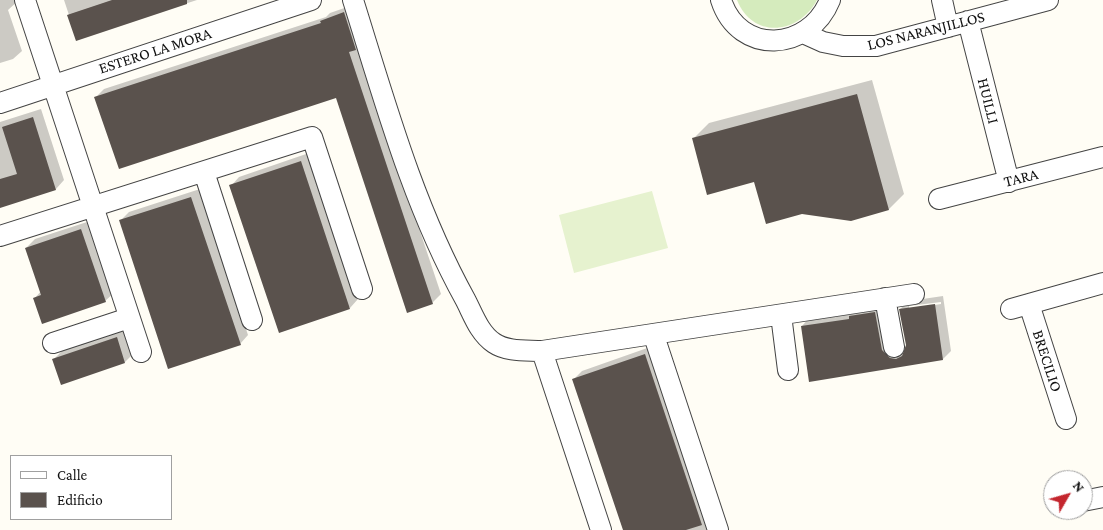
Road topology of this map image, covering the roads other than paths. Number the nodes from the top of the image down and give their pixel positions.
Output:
1 (25, 0) edge
2 (311, 0) edge
3 (353, 0) edge
4 (721, 0) edge
5 (830, 0) edge
6 (942, 0) edge
7 (1048, 0) edge
8 (968, 21) junction
9 (948, 27) junction
10 (803, 34) junction
11 (53, 85) junction
12 (0, 103) edge
13 (1103, 157) edge
14 (204, 172) junction
15 (1008, 182) junction
16 (939, 199) dead end
17 (93, 207) junction
18 (0, 236) edge
19 (1103, 284) edge
20 (362, 288) dead end
21 (914, 294) dead end
22 (885, 298) junction
23 (781, 315) junction
24 (130, 318) junction
25 (252, 320) dead end
26 (654, 336) junction
27 (53, 343) dead end
28 (894, 347) dead end
29 (542, 351) junction
30 (141, 352) dead end
31 (788, 370) dead end
32 (1066, 419) dead end
33 (601, 530) edge
34 (718, 530) edge

1 - 11 street
2 - 11 street, ESTERO LA MORA
3 - 29 street
4 - 10 street
5 - 10 street
6 - 9 street
7 - 8 street, LOS NARANJILLOS
8 - 9 street, LOS NARANJILLOS
8 - 15 street, HUILLI
9 - 10 street, LOS NARANJILLOS
11 - 12 street, ESTERO LA MORA
11 - 17 street
13 - 15 street, TARA
14 - 17 street
14 - 20 street
14 - 25 street
15 - 16 street, TARA
17 - 18 street
17 - 24 street
19 - 32 street, BRECILIO
21 - 22 street
22 - 23 street
22 - 28 street
23 - 26 street
23 - 31 street
24 - 27 street
24 - 30 street
26 - 29 street
26 - 34 street
29 - 33 street

